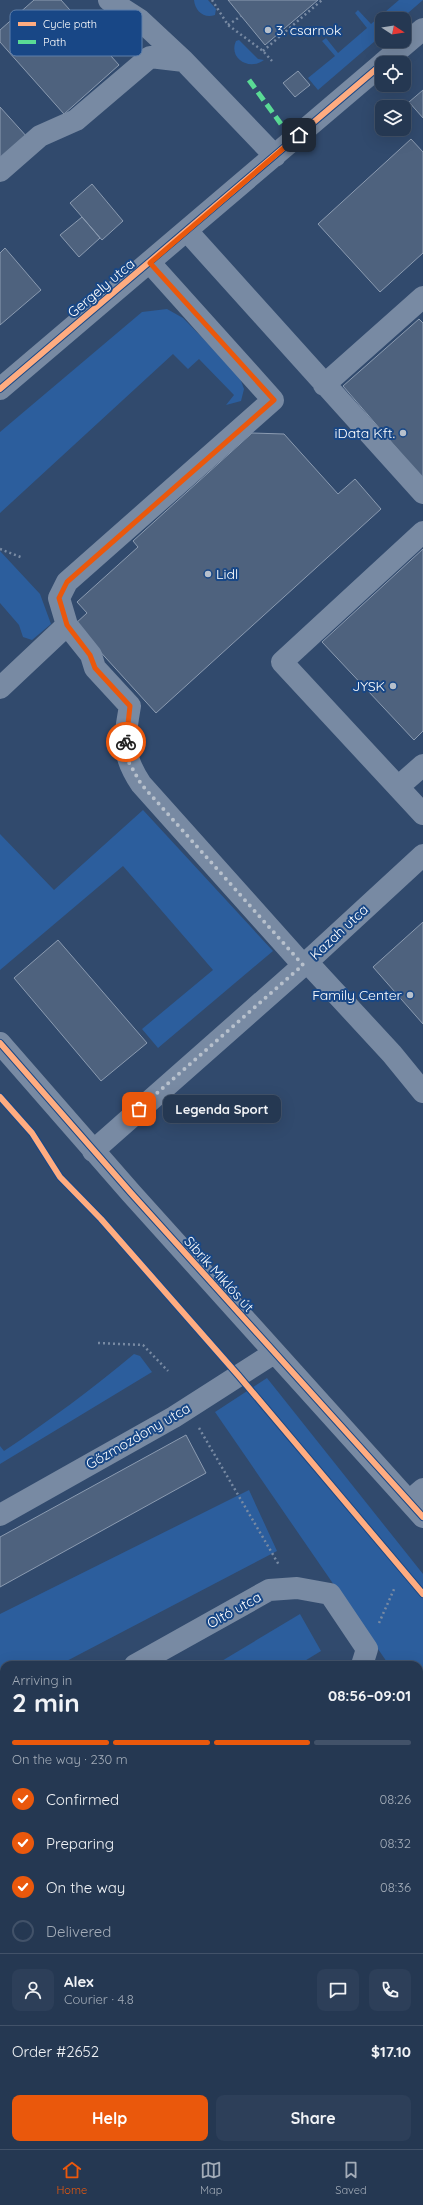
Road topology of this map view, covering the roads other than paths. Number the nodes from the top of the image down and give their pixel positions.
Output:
1 (109, 0) edge
2 (124, 10) edge
3 (142, 22) edge
4 (423, 29) edge
5 (392, 56) edge
6 (184, 61) junction
7 (375, 71) edge
8 (275, 156) junction
9 (0, 171) edge
10 (187, 231) junction
11 (150, 263) junction
12 (423, 298) edge
13 (324, 385) junction
14 (0, 389) edge
15 (423, 494) edge
16 (423, 532) edge
17 (67, 625) junction
18 (0, 688) edge
19 (423, 765) edge
20 (398, 787) junction
21 (423, 814) edge
22 (423, 855) edge
23 (305, 963) junction
24 (0, 1044) edge
25 (423, 1092) edge
26 (93, 1151) junction
27 (274, 1353) junction
28 (416, 1495) edge
29 (0, 1515) edge
30 (423, 1517) edge
31 (364, 1657) edge
32 (142, 1661) edge

1 - 2 street
3 - 6 street
4 - 5 street, Gergely utca
6 - 8 street
6 - 9 street
7 - 8 street, Gergely utca
8 - 10 street, Gergely utca
10 - 11 street, Gergely utca
10 - 13 street
11 - 14 street, Gergely utca
11 - 17 street
12 - 13 street
13 - 15 street
16 - 20 street
17 - 18 street
17 - 23 street
19 - 20 street
20 - 21 street
22 - 23 street, Kazah utca
23 - 25 street
23 - 26 street, Kazah utca
24 - 26 street, Sibrik Miklós út
26 - 27 street, Sibrik Miklós út
27 - 28 street, Sibrik Miklós út
27 - 29 street, Gőzmozdony utca
28 - 30 street, Sibrik Miklós út
31 - 32 street, Oltó utca

